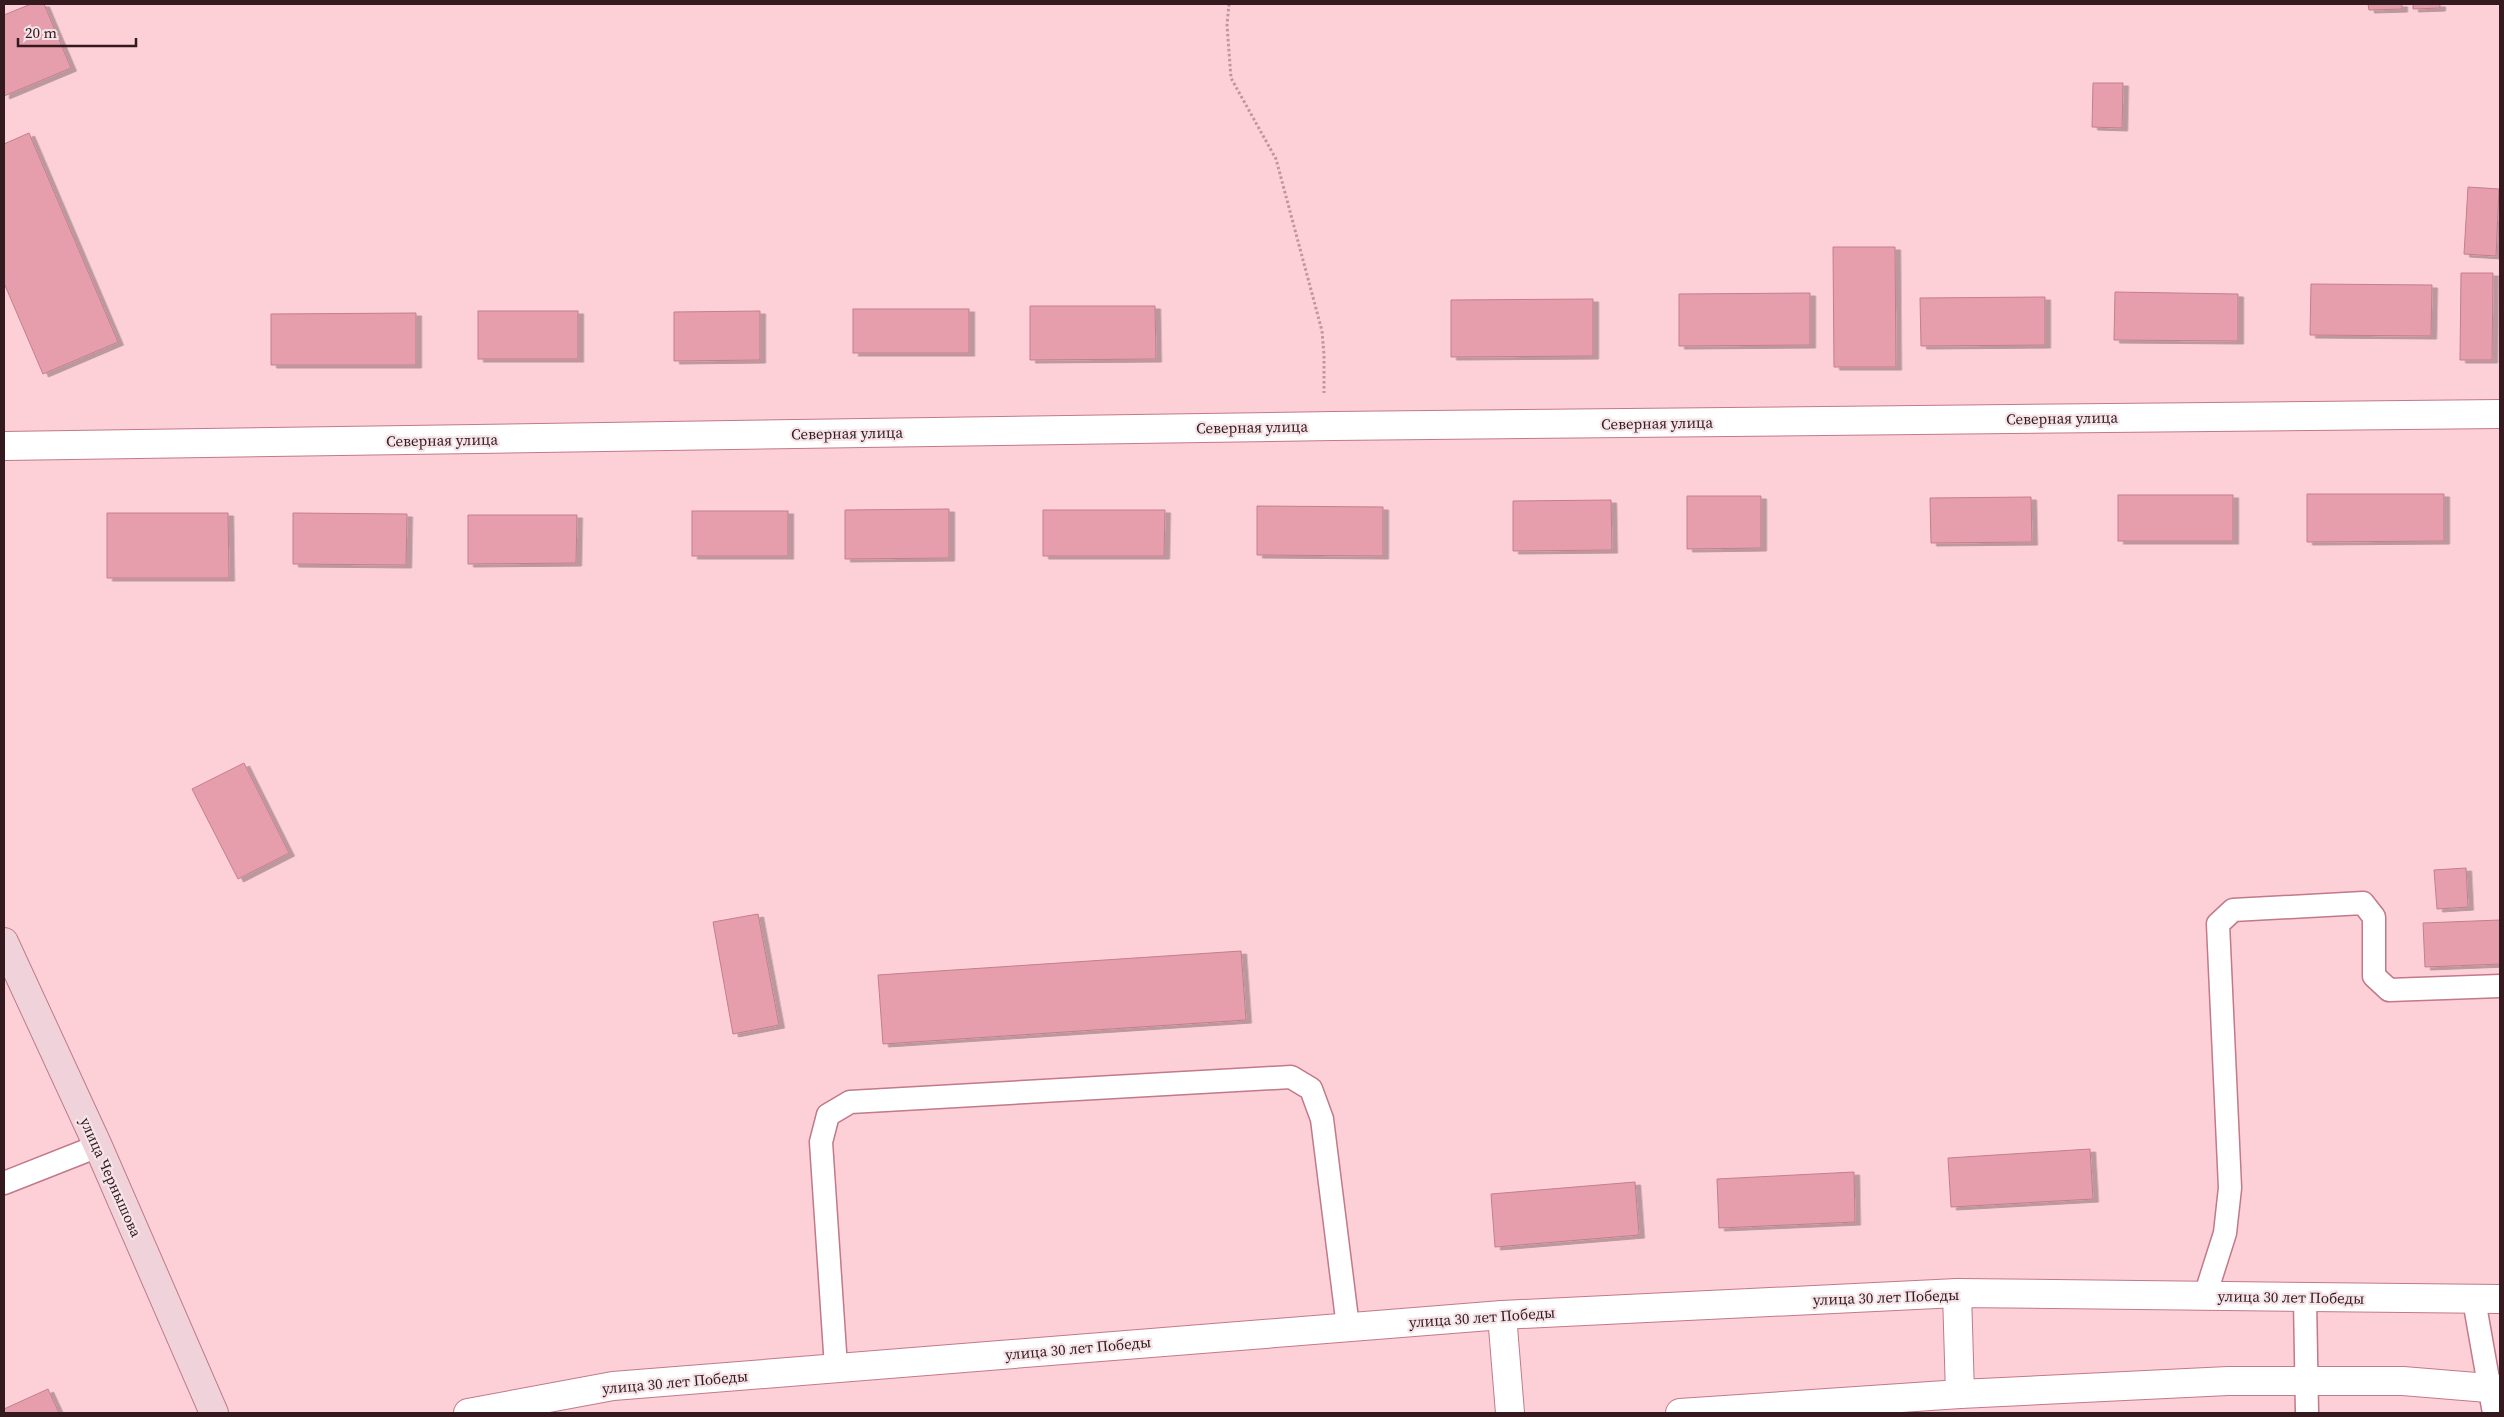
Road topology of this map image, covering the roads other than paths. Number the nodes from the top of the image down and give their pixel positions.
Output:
1 (2500, 414) edge
2 (4, 446) edge
3 (4, 942) edge
4 (2500, 986) edge
5 (98, 1146) junction
6 (4, 1183) edge
7 (1957, 1293) junction
8 (2215, 1296) junction
9 (2305, 1299) junction
10 (2487, 1300) edge
11 (1502, 1314) junction
12 (1348, 1327) junction
13 (836, 1368) junction
14 (2306, 1379) junction
15 (613, 1386) junction
16 (1960, 1394) junction
17 (2495, 1397) edge
18 (1772, 1410) edge
19 (214, 1413) edge
20 (468, 1413) edge
21 (596, 1413) edge
22 (1510, 1413) edge
23 (1680, 1413) edge
24 (2307, 1413) edge

1 - 2 street, Северная улица
3 - 5 main road, улица Чернышова
4 - 8 lane
5 - 6 lane
5 - 19 main road, улица Чернышова
7 - 8 street, улица 30 лет Победы
7 - 11 street, улица 30 лет Победы
7 - 16 street
8 - 9 street, улица 30 лет Победы
9 - 10 street, улица 30 лет Победы
9 - 14 lane
10 - 17 lane
11 - 12 street, улица 30 лет Победы
11 - 22 street
12 - 13 street, улица 30 лет Победы
12 - 13 lane
13 - 15 street, улица 30 лет Победы
14 - 16 street
14 - 17 street
14 - 24 lane
15 - 20 street, улица 30 лет Победы
15 - 21 street
16 - 18 street
18 - 23 street

